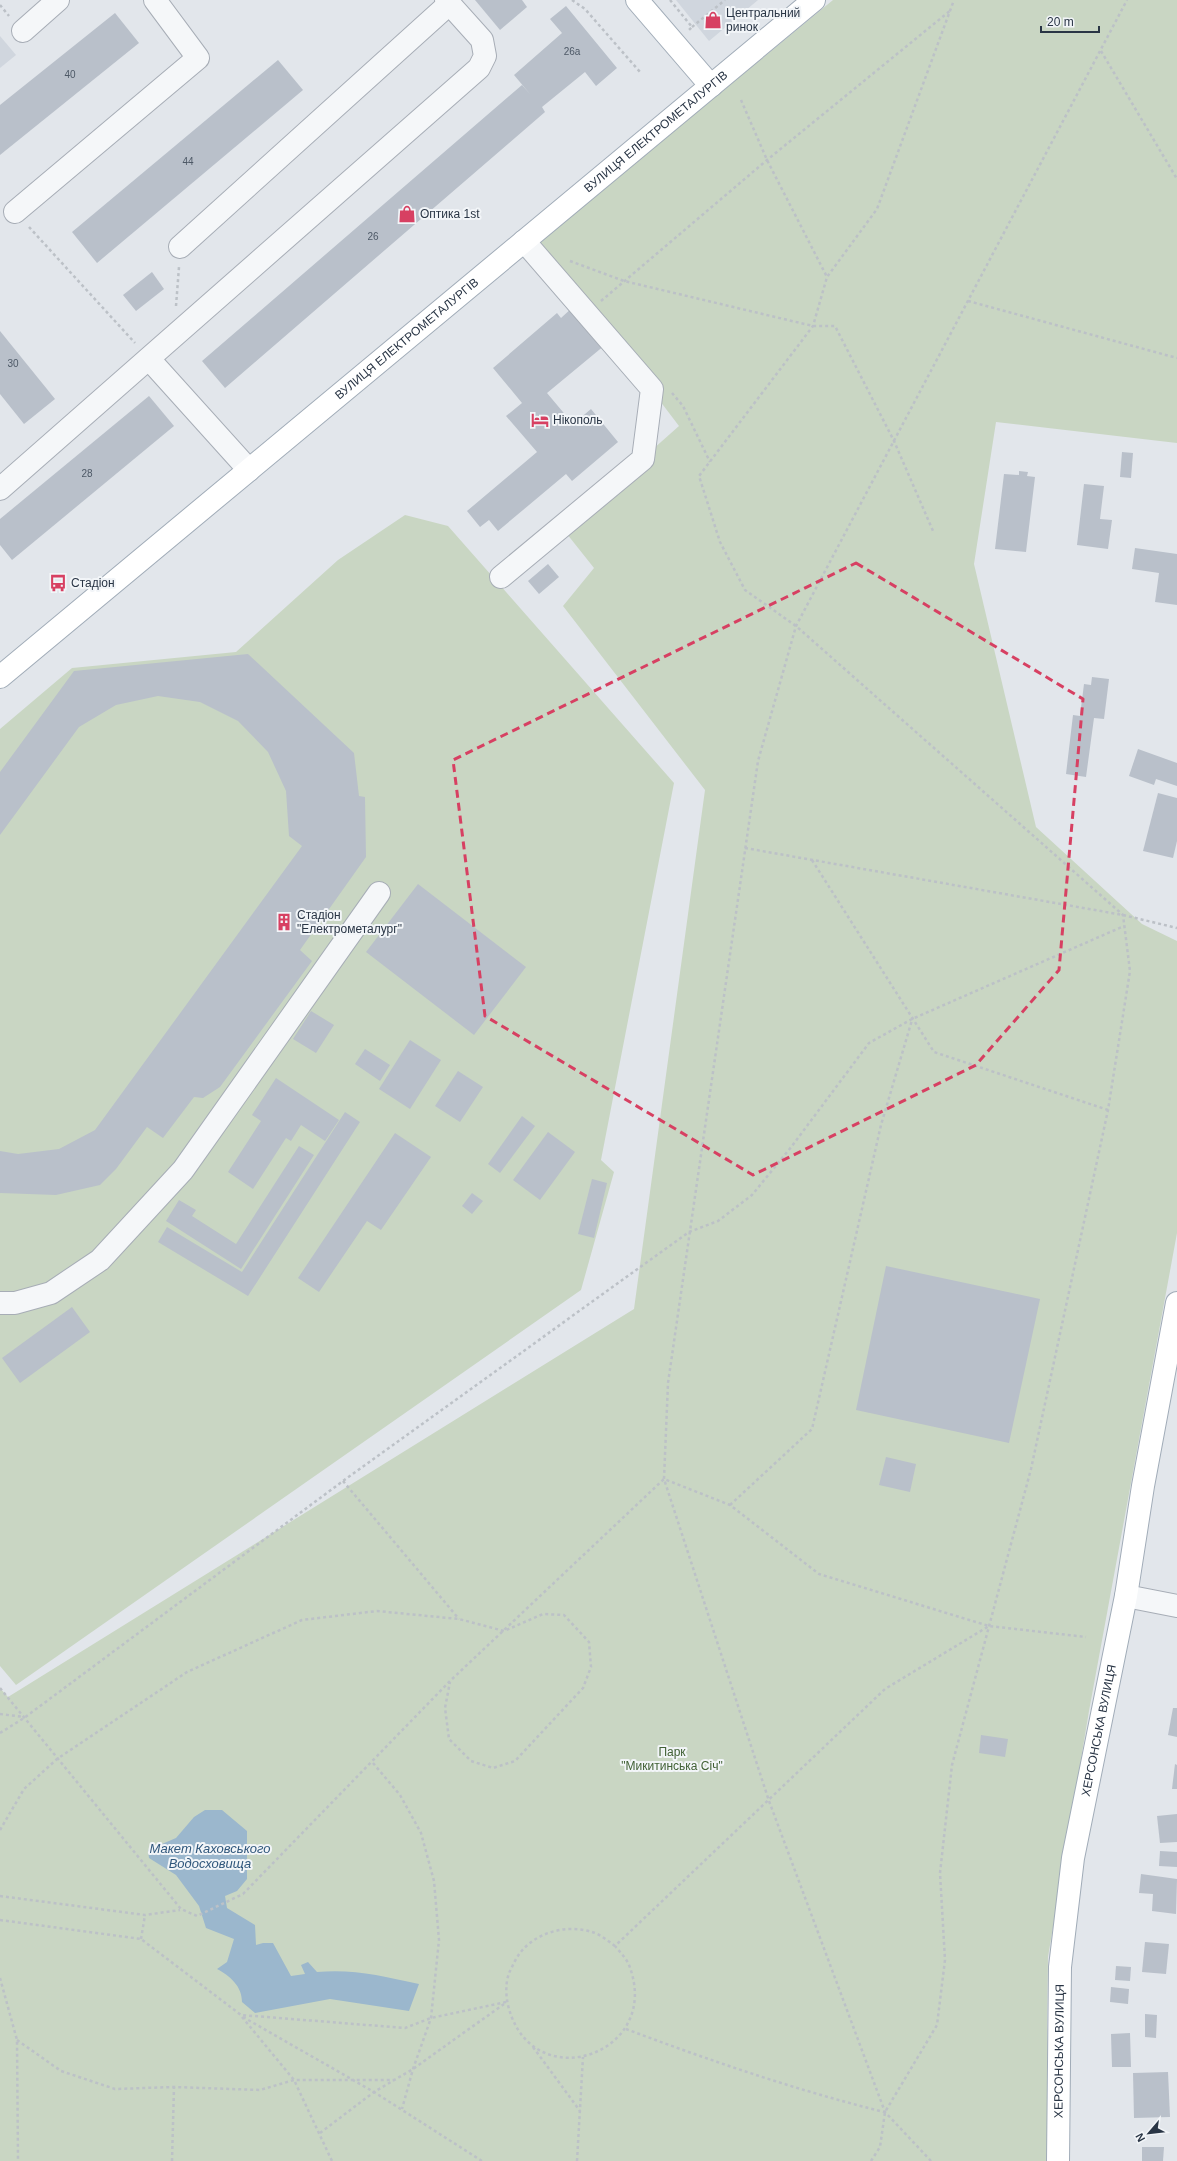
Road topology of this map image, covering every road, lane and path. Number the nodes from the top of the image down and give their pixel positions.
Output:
1 (58, 0) edge
2 (155, 0) edge
3 (572, 0) edge
4 (637, 0) edge
5 (725, 0) edge
6 (814, 0) edge
7 (954, 0) edge
8 (1127, 0) edge
9 (448, 2) edge
10 (951, 10) junction
11 (692, 27) dead end
12 (23, 31) dead end
13 (1100, 51) junction
14 (640, 72) dead end
15 (711, 86) junction
16 (741, 100) dead end
17 (767, 160) junction
18 (1177, 179) edge
19 (15, 212) joint
20 (524, 241) junction
21 (180, 247) joint
22 (568, 261) dead end
23 (827, 277) junction
24 (624, 281) junction
25 (968, 301) junction
26 (597, 305) dead end
27 (813, 326) junction
28 (175, 336) junction
29 (1177, 358) edge
30 (149, 359) junction
31 (894, 441) junction
32 (249, 470) junction
33 (0, 489) edge
34 (933, 531) dead end
35 (501, 577) dead end
36 (796, 626) junction
37 (0, 677) edge
38 (745, 848) junction
39 (812, 860) junction
40 (379, 893) dead end
41 (1123, 915) junction
42 (1124, 926) junction
43 (1177, 928) edge
44 (912, 1019) junction
45 (1108, 1110) junction
46 (689, 1232) junction
47 (0, 1303) edge
48 (1177, 1303) edge
49 (664, 1479) junction
50 (343, 1481) junction
51 (730, 1505) junction
52 (1126, 1596) junction
53 (1177, 1606) edge
54 (459, 1619) junction
55 (989, 1626) junction
56 (504, 1631) junction
57 (1086, 1637) dead end
58 (450, 1681) junction
59 (0, 1688) edge
60 (0, 1714) edge
61 (24, 1718) junction
62 (0, 1733) edge
63 (57, 1758) junction
64 (373, 1763) junction
65 (769, 1801) junction
66 (0, 1830) edge
67 (0, 1896) edge
68 (181, 1910) junction
69 (146, 1915) junction
70 (0, 1920) edge
71 (141, 1939) junction
72 (615, 1946) junction
73 (0, 1978) edge
74 (506, 2002) junction
75 (241, 2015) junction
76 (431, 2018) junction
77 (626, 2029) junction
78 (17, 2040) junction
79 (533, 2046) junction
80 (583, 2057) junction
81 (413, 2069) junction
82 (352, 2079) junction
83 (294, 2080) junction
84 (394, 2080) junction
85 (174, 2087) junction
86 (374, 2092) junction
87 (402, 2109) junction
88 (580, 2111) junction
89 (885, 2112) junction
90 (320, 2133) junction
91 (18, 2161) edge
92 (172, 2161) edge
93 (332, 2161) edge
94 (482, 2161) edge
95 (577, 2161) edge
96 (871, 2161) edge
97 (931, 2161) edge
98 (1058, 2161) edge

1 - 12 street
2 - 19 street
3 - 14 path
4 - 15 main road
5 - 11 path
6 - 15 main road, ВУЛИЦЯ ЕЛЕКТРОМЕТАЛУРГІВ
7 - 10 path
8 - 13 path
9 - 21 street
9 - 28 street
10 - 17 path
10 - 23 path
13 - 18 path
13 - 25 path
15 - 20 main road, ВУЛИЦЯ ЕЛЕКТРОМЕТАЛУРГІВ
16 - 17 path
17 - 23 path
17 - 24 path
19 - 30 path
20 - 32 main road, ВУЛИЦЯ ЕЛЕКТРОМЕТАЛУРГІВ
20 - 35 street
21 - 28 path
22 - 24 path
23 - 27 path
24 - 26 path
24 - 27 path
25 - 29 path
25 - 31 path
27 - 31 path
27 - 36 path
28 - 30 street
30 - 32 street
30 - 33 street
31 - 34 path
31 - 36 path
32 - 37 main road, ВУЛИЦЯ ЕЛЕКТРОМЕТАЛУРГІВ
36 - 38 path
36 - 41 path
38 - 39 path
38 - 46 path
39 - 41 path
39 - 44 path
40 - 47 street
41 - 42 path
41 - 43 path
42 - 44 path
42 - 45 path
44 - 45 path
44 - 46 path
44 - 51 path
45 - 55 path
46 - 49 path
46 - 50 path
48 - 52 main road, ХЕРСОНСЬКА ВУЛИЦЯ
49 - 51 path
49 - 56 path
49 - 65 path
50 - 54 path
50 - 61 path
51 - 55 path
52 - 53 street
52 - 98 main road, ХЕРСОНСЬКА ВУЛИЦЯ
54 - 56 path
54 - 63 path
55 - 57 path
55 - 65 path
55 - 89 path
56 - 58 path
56 - 58 path
58 - 64 path
59 - 61 path
60 - 61 path
61 - 62 path
61 - 63 path
63 - 66 path
63 - 68 path
64 - 68 path
64 - 76 path
65 - 72 path
65 - 89 path
67 - 69 path
68 - 69 path
69 - 71 path
70 - 71 path
71 - 75 path
72 - 74 path
72 - 77 path
73 - 78 path
74 - 76 path
74 - 79 path
74 - 81 path
75 - 76 path
75 - 82 path
75 - 83 path
76 - 81 path
77 - 80 path
77 - 89 path
78 - 85 path
78 - 91 path
79 - 80 path
79 - 88 path
80 - 88 path
81 - 84 path
81 - 87 path
82 - 83 path
82 - 84 path
82 - 86 path
83 - 85 path
83 - 90 path
84 - 86 path
85 - 92 path
86 - 87 path
86 - 90 path
87 - 94 path
88 - 95 path
89 - 96 path
89 - 97 path
90 - 93 path

